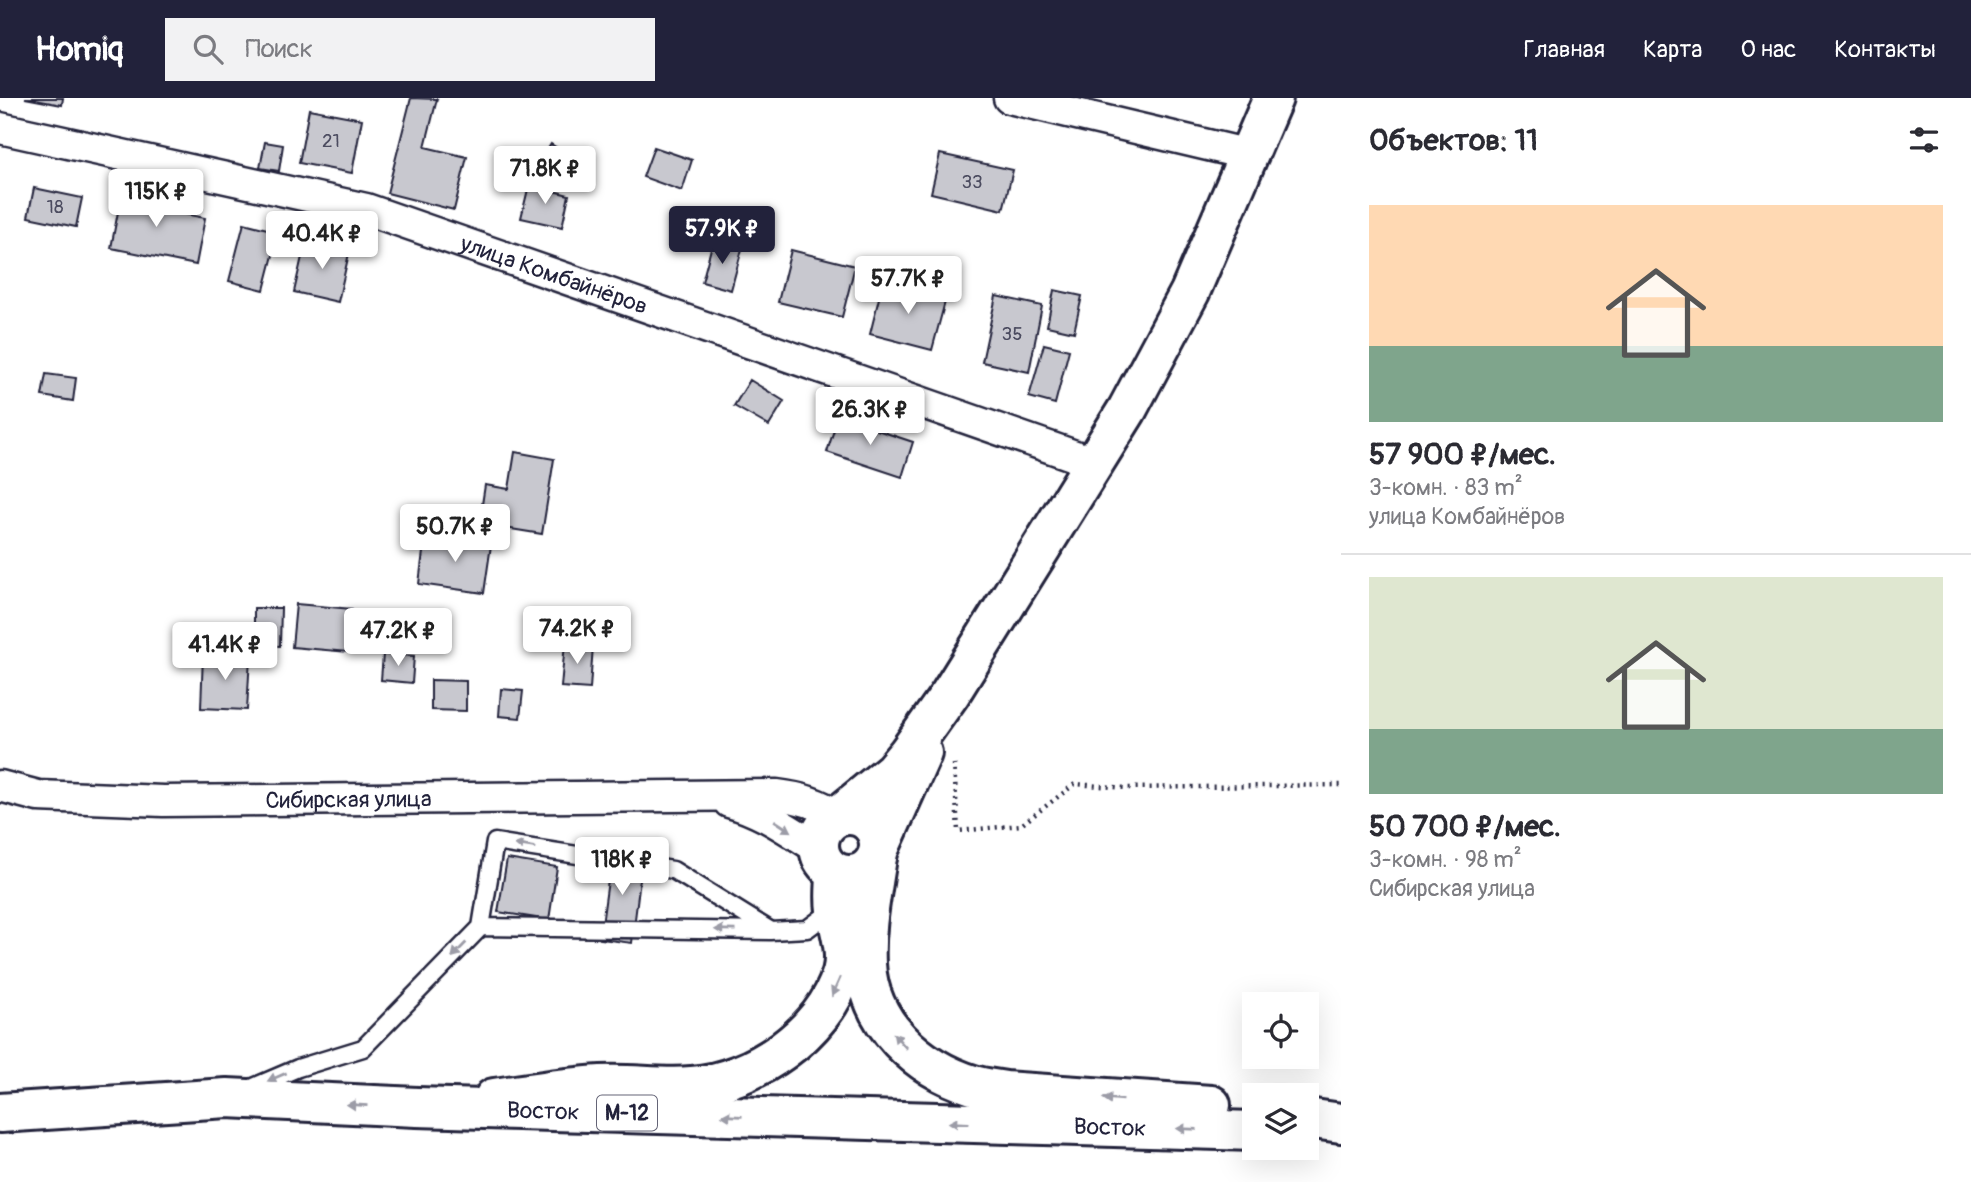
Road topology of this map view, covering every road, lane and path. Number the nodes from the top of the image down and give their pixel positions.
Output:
1 (1009, 98) edge
2 (1273, 98) edge
3 (0, 128) edge
4 (1250, 155) junction
5 (1095, 463) junction
6 (950, 694) junction
7 (954, 762) dead end
8 (1341, 785) edge
9 (0, 786) edge
10 (37, 796) junction
11 (698, 796) junction
12 (0, 802) edge
13 (838, 816) junction
14 (878, 852) junction
15 (830, 876) junction
16 (481, 927) junction
17 (770, 930) junction
18 (228, 1098) junction
19 (417, 1107) junction
20 (1242, 1108) edge
21 (0, 1113) edge
22 (1319, 1120) edge
23 (1341, 1123) edge
24 (1242, 1131) edge
25 (1319, 1133) edge
26 (1341, 1134) edge

1 - 4 street
2 - 4 main road
3 - 5 street, улица Комбайнёров
4 - 5 main road
5 - 6 main road
6 - 13 main road
6 - 14 main road
7 - 8 path
9 - 10 street, Сибирская улица
10 - 11 street, Сибирская улица
10 - 12 street
11 - 13 street, Сибирская улица
11 -> 15 street, Сибирская улица
13 - 14 main road
13 - 15 main road
14 - 15 main road
20 -> 14 main road
15 - 17 lane
15 -> 19 main road
17 -> 16 lane
17 -> 16 lane
16 -> 18 lane
19 -> 18 main road, Восток / М-12
18 - 21 main road, Восток / М-12
24 -> 19 main road, Восток / М-12
22 - 23 main road
25 - 26 main road

